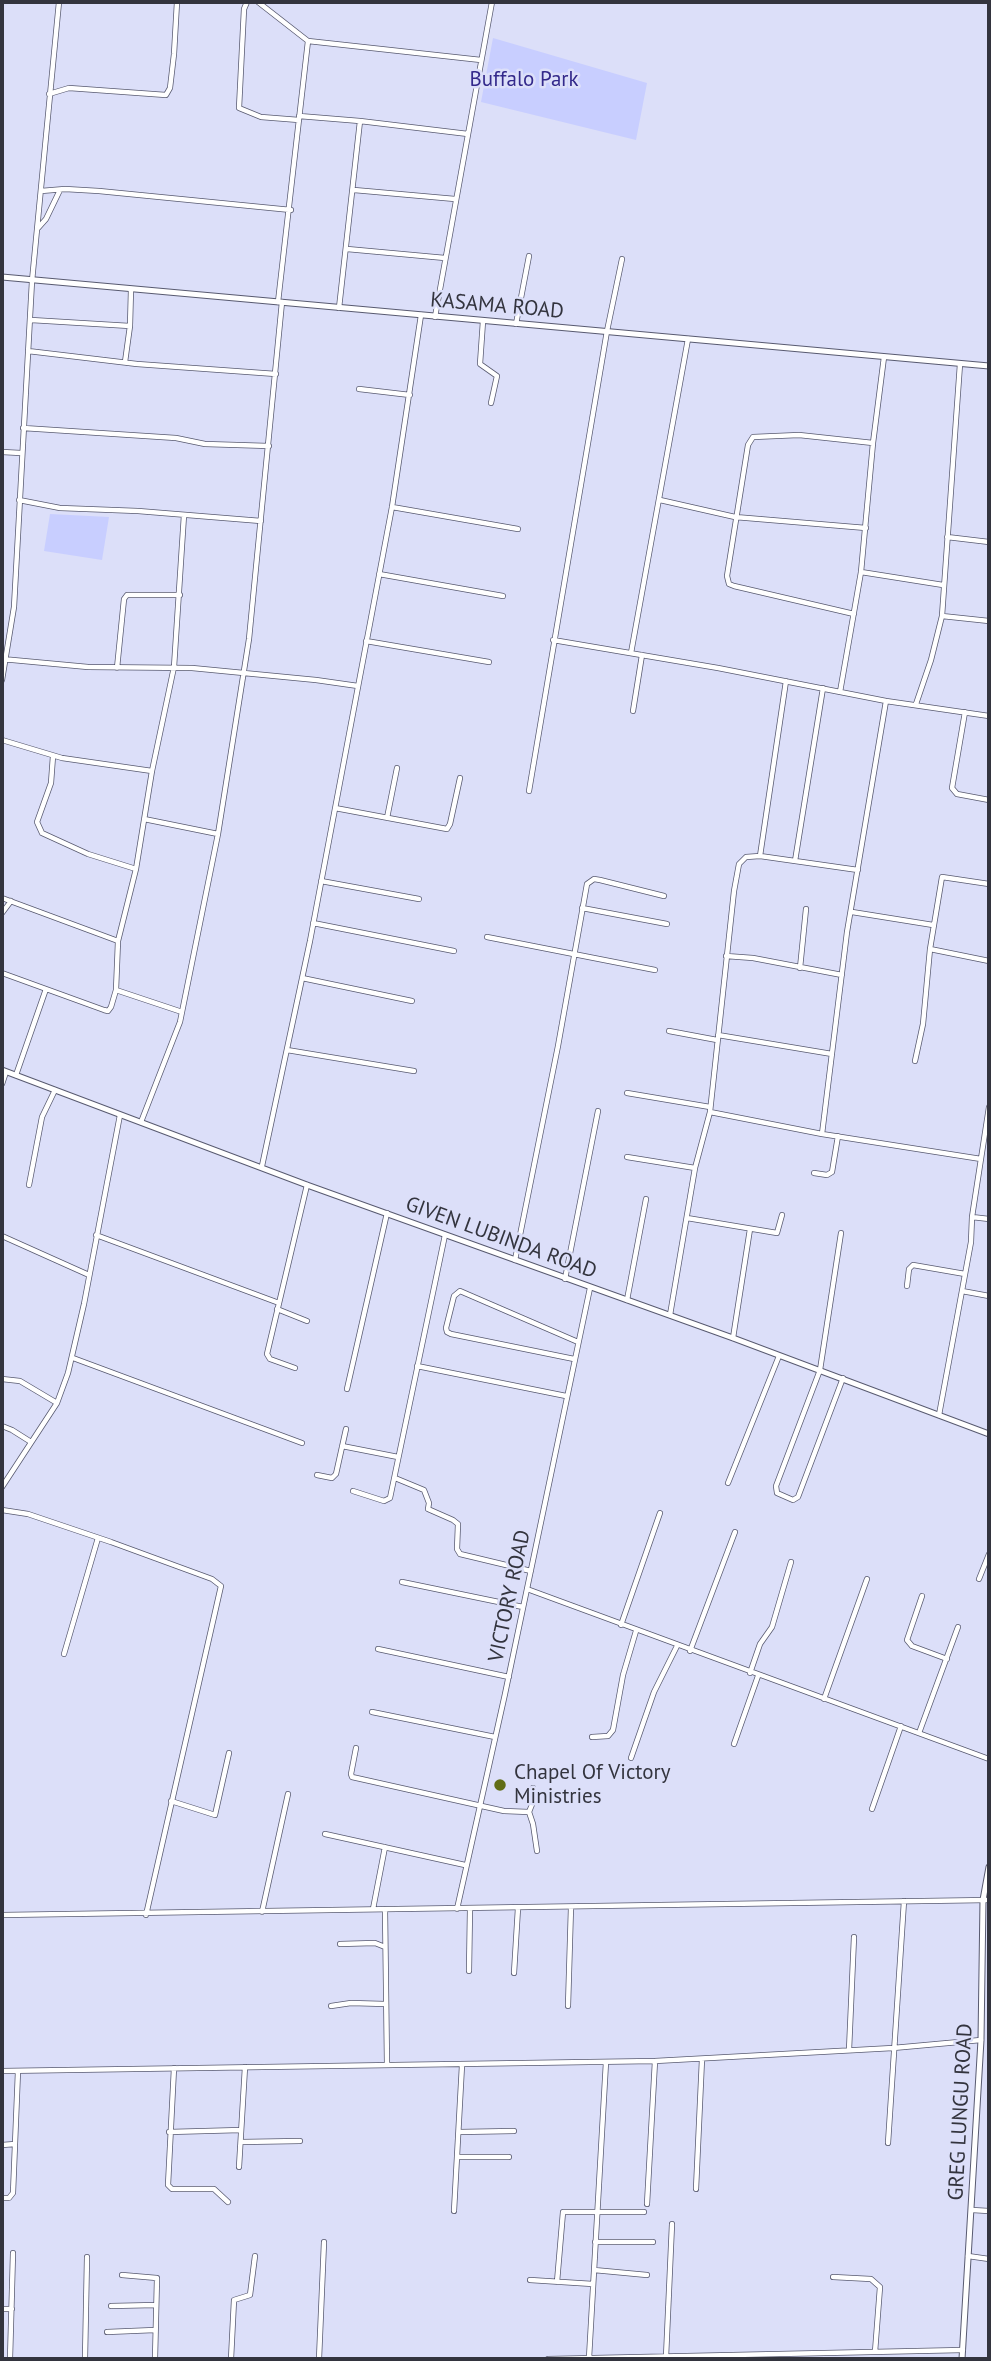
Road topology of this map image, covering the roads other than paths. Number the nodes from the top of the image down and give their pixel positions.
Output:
1 (60, 2) edge
2 (177, 2) edge
3 (247, 2) edge
4 (259, 2) edge
5 (492, 2) edge
6 (308, 41) junction
7 (481, 60) junction
8 (49, 94) junction
9 (299, 118) junction
10 (360, 121) junction
11 (468, 134) junction
12 (60, 190) junction
13 (354, 190) junction
14 (41, 191) junction
15 (455, 199) junction
16 (290, 210) junction
17 (37, 229) junction
18 (347, 249) junction
19 (529, 256) dead end
20 (445, 258) junction
21 (622, 259) dead end
22 (2, 277) edge
23 (32, 281) junction
24 (131, 289) junction
25 (280, 302) junction
26 (339, 308) junction
27 (421, 315) junction
28 (435, 317) junction
29 (31, 320) junction
30 (483, 321) junction
31 (516, 324) junction
32 (130, 326) junction
33 (607, 331) junction
34 (688, 339) junction
35 (28, 351) junction
36 (884, 357) junction
37 (125, 362) junction
38 (960, 364) junction
39 (989, 366) edge
40 (276, 374) junction
41 (359, 389) dead end
42 (410, 395) junction
43 (491, 403) dead end
44 (23, 428) junction
45 (873, 443) junction
46 (268, 446) junction
47 (2, 452) edge
48 (21, 453) junction
49 (19, 500) junction
50 (660, 500) junction
51 (392, 507) junction
52 (184, 515) junction
53 (735, 517) junction
54 (261, 521) junction
55 (866, 528) junction
56 (518, 529) dead end
57 (947, 537) junction
58 (989, 542) edge
59 (861, 572) junction
60 (379, 574) junction
61 (943, 585) junction
62 (180, 595) junction
63 (503, 596) dead end
64 (854, 614) junction
65 (942, 616) junction
66 (989, 621) edge
67 (553, 640) junction
68 (366, 641) junction
69 (631, 653) junction
70 (642, 655) junction
71 (4, 659) edge
72 (489, 662) dead end
73 (174, 667) junction
74 (117, 668) junction
75 (243, 674) junction
76 (2, 680) edge
77 (786, 681) junction
78 (358, 686) junction
79 (823, 688) junction
80 (840, 692) junction
81 (886, 701) junction
82 (916, 704) junction
83 (633, 710) dead end
84 (965, 712) junction
85 (989, 716) edge
86 (2, 740) edge
87 (53, 756) junction
88 (397, 768) dead end
89 (152, 771) junction
90 (460, 778) dead end
91 (529, 791) dead end
92 (989, 800) edge
93 (335, 808) junction
94 (387, 818) junction
95 (144, 819) junction
96 (218, 834) junction
97 (760, 856) junction
98 (795, 861) junction
99 (136, 869) junction
100 (858, 870) junction
101 (321, 881) junction
102 (989, 884) edge
103 (664, 896) dead end
104 (2, 898) edge
105 (419, 899) dead end
106 (11, 901) junction
107 (582, 908) junction
108 (806, 909) dead end
109 (852, 912) junction
110 (2, 913) edge
111 (313, 923) junction
112 (667, 924) dead end
113 (933, 925) junction
114 (487, 937) dead end
115 (118, 941) junction
116 (930, 949) junction
117 (454, 951) dead end
118 (574, 953) junction
119 (726, 956) junction
120 (989, 961) edge
121 (800, 968) junction
122 (655, 970) dead end
123 (2, 973) edge
124 (842, 975) junction
125 (302, 978) junction
126 (46, 989) junction
127 (116, 989) junction
128 (412, 1001) dead end
129 (182, 1012) junction
130 (669, 1031) dead end
131 (717, 1037) junction
132 (287, 1050) junction
133 (832, 1054) junction
134 (915, 1061) dead end
135 (4, 1071) edge
136 (414, 1071) dead end
137 (16, 1076) junction
138 (2, 1084) edge
139 (55, 1090) junction
140 (627, 1093) dead end
141 (989, 1107) edge
142 (710, 1110) junction
143 (597, 1111) dead end
144 (120, 1115) junction
145 (141, 1122) junction
146 (988, 1126) edge
147 (822, 1134) junction
148 (838, 1136) junction
149 (626, 1157) dead end
150 (981, 1159) junction
151 (261, 1166) junction
152 (695, 1168) junction
153 (814, 1173) dead end
154 (29, 1185) dead end
155 (307, 1185) junction
156 (646, 1199) dead end
157 (387, 1213) junction
158 (782, 1215) dead end
159 (972, 1217) junction
160 (687, 1218) junction
161 (989, 1219) edge
162 (750, 1229) junction
163 (841, 1233) dead end
164 (96, 1235) junction
165 (446, 1235) junction
166 (2, 1236) edge
167 (514, 1260) junction
168 (965, 1273) junction
169 (89, 1275) junction
170 (565, 1279) junction
171 (907, 1286) dead end
172 (590, 1288) junction
173 (962, 1291) junction
174 (989, 1296) edge
175 (627, 1300) junction
176 (279, 1303) junction
177 (277, 1310) junction
178 (670, 1315) junction
179 (307, 1321) dead end
180 (733, 1338) junction
181 (578, 1342) junction
182 (779, 1356) junction
183 (73, 1358) junction
184 (574, 1359) junction
185 (418, 1366) junction
186 (295, 1368) dead end
187 (820, 1370) junction
188 (843, 1378) junction
189 (2, 1379) edge
190 (347, 1389) dead end
191 (566, 1396) junction
192 (57, 1403) junction
193 (939, 1415) junction
194 (2, 1426) edge
195 (346, 1429) dead end
196 (989, 1434) edge
197 (31, 1442) junction
198 (302, 1443) dead end
199 (342, 1446) junction
200 (398, 1457) junction
201 (317, 1475) dead end
202 (395, 1478) junction
203 (728, 1483) dead end
204 (3, 1484) edge
205 (353, 1491) dead end
206 (2, 1510) edge
207 (660, 1513) dead end
208 (735, 1532) dead end
209 (98, 1538) junction
210 (989, 1554) edge
211 (791, 1562) dead end
212 (531, 1571) junction
213 (867, 1579) dead end
214 (979, 1579) dead end
215 (402, 1582) dead end
216 (527, 1589) junction
217 (922, 1596) dead end
218 (523, 1607) junction
219 (621, 1625) junction
220 (958, 1627) dead end
221 (636, 1631) junction
222 (677, 1646) junction
223 (378, 1649) dead end
224 (690, 1651) junction
225 (64, 1654) dead end
226 (947, 1659) junction
227 (750, 1673) junction
228 (509, 1676) junction
229 (758, 1676) junction
230 (824, 1699) junction
231 (372, 1712) dead end
232 (901, 1726) junction
233 (919, 1733) junction
234 (495, 1737) junction
235 (592, 1737) dead end
236 (734, 1744) dead end
237 (356, 1748) dead end
238 (229, 1753) dead end
239 (631, 1758) dead end
240 (989, 1759) edge
241 (533, 1788) dead end
242 (288, 1794) dead end
243 (172, 1801) junction
244 (479, 1805) junction
245 (872, 1808) dead end
246 (529, 1812) junction
247 (325, 1834) dead end
248 (385, 1847) junction
249 (537, 1851) dead end
250 (465, 1865) junction
251 (989, 1867) edge
252 (986, 1900) edge
253 (904, 1901) junction
254 (570, 1907) junction
255 (518, 1908) junction
256 (373, 1909) junction
257 (385, 1909) junction
258 (457, 1909) junction
259 (470, 1909) junction
260 (262, 1912) junction
261 (146, 1914) junction
262 (2, 1915) edge
263 (854, 1937) dead end
264 (340, 1944) dead end
265 (385, 1947) junction
266 (469, 1971) dead end
267 (513, 1973) dead end
268 (385, 2004) junction
269 (331, 2006) dead end
270 (568, 2006) dead end
271 (981, 2040) junction
272 (893, 2048) junction
273 (849, 2050) junction
274 (702, 2059) junction
275 (655, 2061) junction
276 (606, 2062) junction
277 (387, 2065) junction
278 (462, 2065) junction
279 (245, 2067) junction
280 (174, 2068) dead end
281 (2, 2071) edge
282 (18, 2071) junction
283 (241, 2130) junction
284 (514, 2131) dead end
285 (169, 2132) junction
286 (459, 2132) junction
287 (300, 2141) dead end
288 (241, 2142) junction
289 (888, 2143) dead end
290 (15, 2144) junction
291 (2, 2145) edge
292 (457, 2157) junction
293 (509, 2157) dead end
294 (239, 2167) dead end
295 (696, 2189) dead end
296 (2, 2198) edge
297 (228, 2202) dead end
298 (647, 2204) dead end
299 (972, 2210) junction
300 (454, 2211) dead end
301 (989, 2211) edge
302 (598, 2213) junction
303 (644, 2213) dead end
304 (672, 2224) dead end
305 (324, 2242) dead end
306 (595, 2242) junction
307 (653, 2242) dead end
308 (13, 2253) dead end
309 (255, 2256) dead end
310 (968, 2256) junction
311 (88, 2257) dead end
312 (989, 2259) edge
313 (594, 2270) junction
314 (122, 2275) dead end
315 (647, 2275) dead end
316 (833, 2277) dead end
317 (530, 2280) dead end
318 (557, 2281) junction
319 (593, 2284) junction
320 (156, 2305) junction
321 (111, 2306) dead end
322 (2, 2309) edge
323 (12, 2309) junction
324 (156, 2330) junction
325 (2, 2331) edge
326 (11, 2331) junction
327 (107, 2332) dead end
328 (963, 2350) junction
329 (875, 2352) junction
330 (811, 2356) edge
331 (832, 2356) edge
332 (736, 2357) edge
333 (767, 2357) edge
334 (589, 2358) edge
335 (662, 2358) edge
336 (10, 2359) edge
337 (85, 2359) edge
338 (155, 2359) edge
339 (231, 2359) edge
340 (319, 2359) edge
341 (548, 2359) edge
342 (962, 2359) edge

1 - 8 street
2 - 8 street
3 - 9 street
4 - 6 street
5 - 7 street
6 - 7 street
6 - 9 street
7 - 11 street
8 - 14 street
9 - 10 street
9 - 16 street
10 - 11 street
10 - 13 street
11 - 15 street
12 - 14 street
12 - 16 street
12 - 17 street
13 - 15 street
13 - 18 street
14 - 17 street
15 - 20 street
16 - 25 street
17 - 23 street
18 - 20 street
18 - 26 street
19 - 31 street
20 - 28 street
21 - 33 street
22 - 23 street, KASAMA ROAD
23 - 24 street, KASAMA ROAD
23 - 29 street
24 - 25 street, KASAMA ROAD
24 - 32 street
25 - 26 street, KASAMA ROAD
25 - 40 street
26 - 27 street, KASAMA ROAD
27 - 28 street, KASAMA ROAD
27 - 42 street
28 - 30 street, KASAMA ROAD
29 - 32 street
29 - 35 street
30 - 31 street, KASAMA ROAD
30 - 43 street
31 - 33 street, KASAMA ROAD
32 - 37 street
33 - 34 street, KASAMA ROAD
33 - 67 street
34 - 36 street, KASAMA ROAD
34 - 50 street
35 - 37 street
35 - 44 street
36 - 38 street, KASAMA ROAD
36 - 45 street
37 - 40 street
38 - 39 street, KASAMA ROAD
38 - 57 street
40 - 46 street
41 - 42 street
42 - 51 street
44 - 46 street
44 - 48 street
45 - 53 street
45 - 55 street
46 - 54 street
47 - 48 street
48 - 49 street
49 - 52 street
49 - 71 street
50 - 53 street
50 - 69 street
51 - 56 street
51 - 60 street
52 - 54 street
52 - 62 street
53 - 55 street
53 - 64 street
54 - 75 street
55 - 59 street
57 - 58 street
57 - 61 street
59 - 61 street
59 - 64 street
60 - 63 street
60 - 68 street
61 - 65 street
62 - 73 street
62 - 74 street
64 - 80 street
65 - 66 street
65 - 82 street
67 - 69 street
67 - 91 street
68 - 72 street
68 - 78 street
69 - 70 street
70 - 77 street
70 - 83 street
71 - 74 street
71 - 76 street
73 - 74 street
73 - 75 street
73 - 89 street
75 - 78 street
75 - 96 street
77 - 79 street
77 - 97 street
78 - 93 street
79 - 80 street
79 - 98 street
80 - 81 street
81 - 82 street
81 - 100 street
82 - 84 street
84 - 85 street
84 - 92 street
86 - 87 street
87 - 89 street
87 - 99 street
88 - 94 street
89 - 95 street
90 - 94 street
93 - 94 street
93 - 101 street
95 - 96 street
95 - 99 street
96 - 129 street
97 - 98 street
97 - 119 street
98 - 100 street
99 - 115 street
100 - 109 street
101 - 105 street
101 - 111 street
102 - 113 street
103 - 107 street
104 - 106 street
106 - 110 street
106 - 115 street
107 - 112 street
107 - 118 street
108 - 121 street
109 - 113 street
109 - 124 street
111 - 117 street
111 - 125 street
113 - 116 street
114 - 118 street
115 - 127 street
116 - 120 street
116 - 134 street
118 - 122 street
118 - 167 street
119 - 121 street
119 - 131 street
121 - 124 street
123 - 126 street
124 - 133 street
125 - 128 street
125 - 132 street
126 - 127 street
126 - 137 street
127 - 129 street
129 - 145 street
130 - 131 street
131 - 133 street
131 - 142 street
132 - 136 street
132 - 151 street
133 - 147 street
135 - 137 street, GIVEN LUBINDA ROAD
135 - 138 street
137 - 139 street, GIVEN LUBINDA ROAD
139 - 144 street, GIVEN LUBINDA ROAD
139 - 154 street
140 - 142 street
141 - 146 street
142 - 147 street
142 - 152 street
143 - 170 street
144 - 145 street, GIVEN LUBINDA ROAD
144 - 164 street
145 - 151 street, GIVEN LUBINDA ROAD
146 - 150 street
147 - 148 street
148 - 150 street
148 - 153 street
149 - 152 street
150 - 159 street
151 - 155 street, GIVEN LUBINDA ROAD
152 - 160 street
155 - 157 street, GIVEN LUBINDA ROAD
155 - 176 street
156 - 175 street
157 - 165 street, GIVEN LUBINDA ROAD
157 - 190 street
158 - 162 street
159 - 161 street
159 - 168 street
160 - 162 street
160 - 178 street
162 - 180 street
163 - 187 street
164 - 169 street
164 - 176 street
165 - 167 street, GIVEN LUBINDA ROAD
165 - 185 street
166 - 169 street
167 - 170 street, GIVEN LUBINDA ROAD
168 - 171 street
168 - 173 street
169 - 183 street
170 - 172 street, GIVEN LUBINDA ROAD
172 - 175 street, GIVEN LUBINDA ROAD
172 - 181 street, VICTORY ROAD
173 - 174 street
173 - 193 street
175 - 178 street, GIVEN LUBINDA ROAD
176 - 177 street
177 - 179 street
177 - 186 street
178 - 180 street, GIVEN LUBINDA ROAD
180 - 182 street, GIVEN LUBINDA ROAD
181 - 184 street, VICTORY ROAD
181 - 184 street
182 - 187 street, GIVEN LUBINDA ROAD
182 - 203 street
183 - 192 street
183 - 198 street
184 - 191 street, VICTORY ROAD
185 - 191 street
185 - 200 street
187 - 188 street, GIVEN LUBINDA ROAD
187 - 188 street
188 - 193 street, GIVEN LUBINDA ROAD
189 - 192 street
191 - 212 street, VICTORY ROAD
192 - 197 street
193 - 196 street, GIVEN LUBINDA ROAD
194 - 197 street
195 - 199 street
197 - 204 street
199 - 200 street
199 - 201 street
200 - 202 street
202 - 205 street
202 - 212 street
206 - 209 street
207 - 219 street
208 - 224 street
209 - 225 street
209 - 243 street
210 - 214 street
211 - 227 street
212 - 216 street, VICTORY ROAD
213 - 230 street
215 - 218 street
216 - 218 street, VICTORY ROAD
216 - 219 street
217 - 226 street
218 - 228 street, VICTORY ROAD
219 - 221 street
220 - 226 street
221 - 222 street
221 - 235 street
222 - 224 street
222 - 239 street
223 - 228 street
224 - 227 street
226 - 233 street
227 - 229 street
228 - 234 street, VICTORY ROAD
229 - 230 street
229 - 236 street
230 - 232 street
231 - 234 street
232 - 233 street
232 - 245 street
233 - 240 street
234 - 244 street, VICTORY ROAD
237 - 244 street
238 - 243 street
241 - 246 street
242 - 260 street
243 - 261 street
244 - 246 street
244 - 250 street, VICTORY ROAD
246 - 249 street
247 - 248 street
248 - 250 street
248 - 256 street
250 - 258 street, VICTORY ROAD
251 - 252 street, GREG LUNGU ROAD
252 - 253 street
252 - 271 street, GREG LUNGU ROAD
253 - 254 street
253 - 272 street
254 - 255 street
254 - 270 street
255 - 259 street
255 - 267 street
256 - 257 street
256 - 260 street
257 - 258 street
257 - 265 street
258 - 259 street
259 - 266 street
260 - 261 street
261 - 262 street
263 - 273 street
264 - 265 street
265 - 268 street
268 - 269 street
268 - 277 street
271 - 272 street
271 - 299 street, GREG LUNGU ROAD
272 - 273 street
272 - 289 street
273 - 274 street
274 - 275 street
274 - 295 street
275 - 276 street
275 - 298 street
276 - 278 street
276 - 302 street
277 - 278 street
277 - 279 street
278 - 286 street
279 - 282 street
279 - 283 street
280 - 285 street
281 - 282 street
282 - 290 street
283 - 285 street
283 - 288 street
284 - 286 street
285 - 297 street
286 - 292 street
287 - 288 street
288 - 294 street
290 - 291 street
290 - 296 street
292 - 293 street
292 - 300 street
299 - 301 street
299 - 310 street, GREG LUNGU ROAD
302 - 303 street
302 - 306 street
302 - 318 street
304 - 335 street
305 - 340 street
306 - 307 street
306 - 313 street
308 - 323 street
309 - 339 street
310 - 312 street
310 - 328 street, GREG LUNGU ROAD
311 - 337 street
313 - 315 street
313 - 319 street
314 - 320 street
316 - 329 street
317 - 318 street
318 - 319 street
319 - 334 street
320 - 321 street
320 - 324 street
322 - 323 street
323 - 326 street
324 - 327 street
324 - 338 street
325 - 326 street
326 - 336 street
328 - 329 street
328 - 342 street, GREG LUNGU ROAD
329 - 331 street
330 - 331 street
330 - 333 street
332 - 333 street
332 - 335 street
334 - 335 street
334 - 341 street

